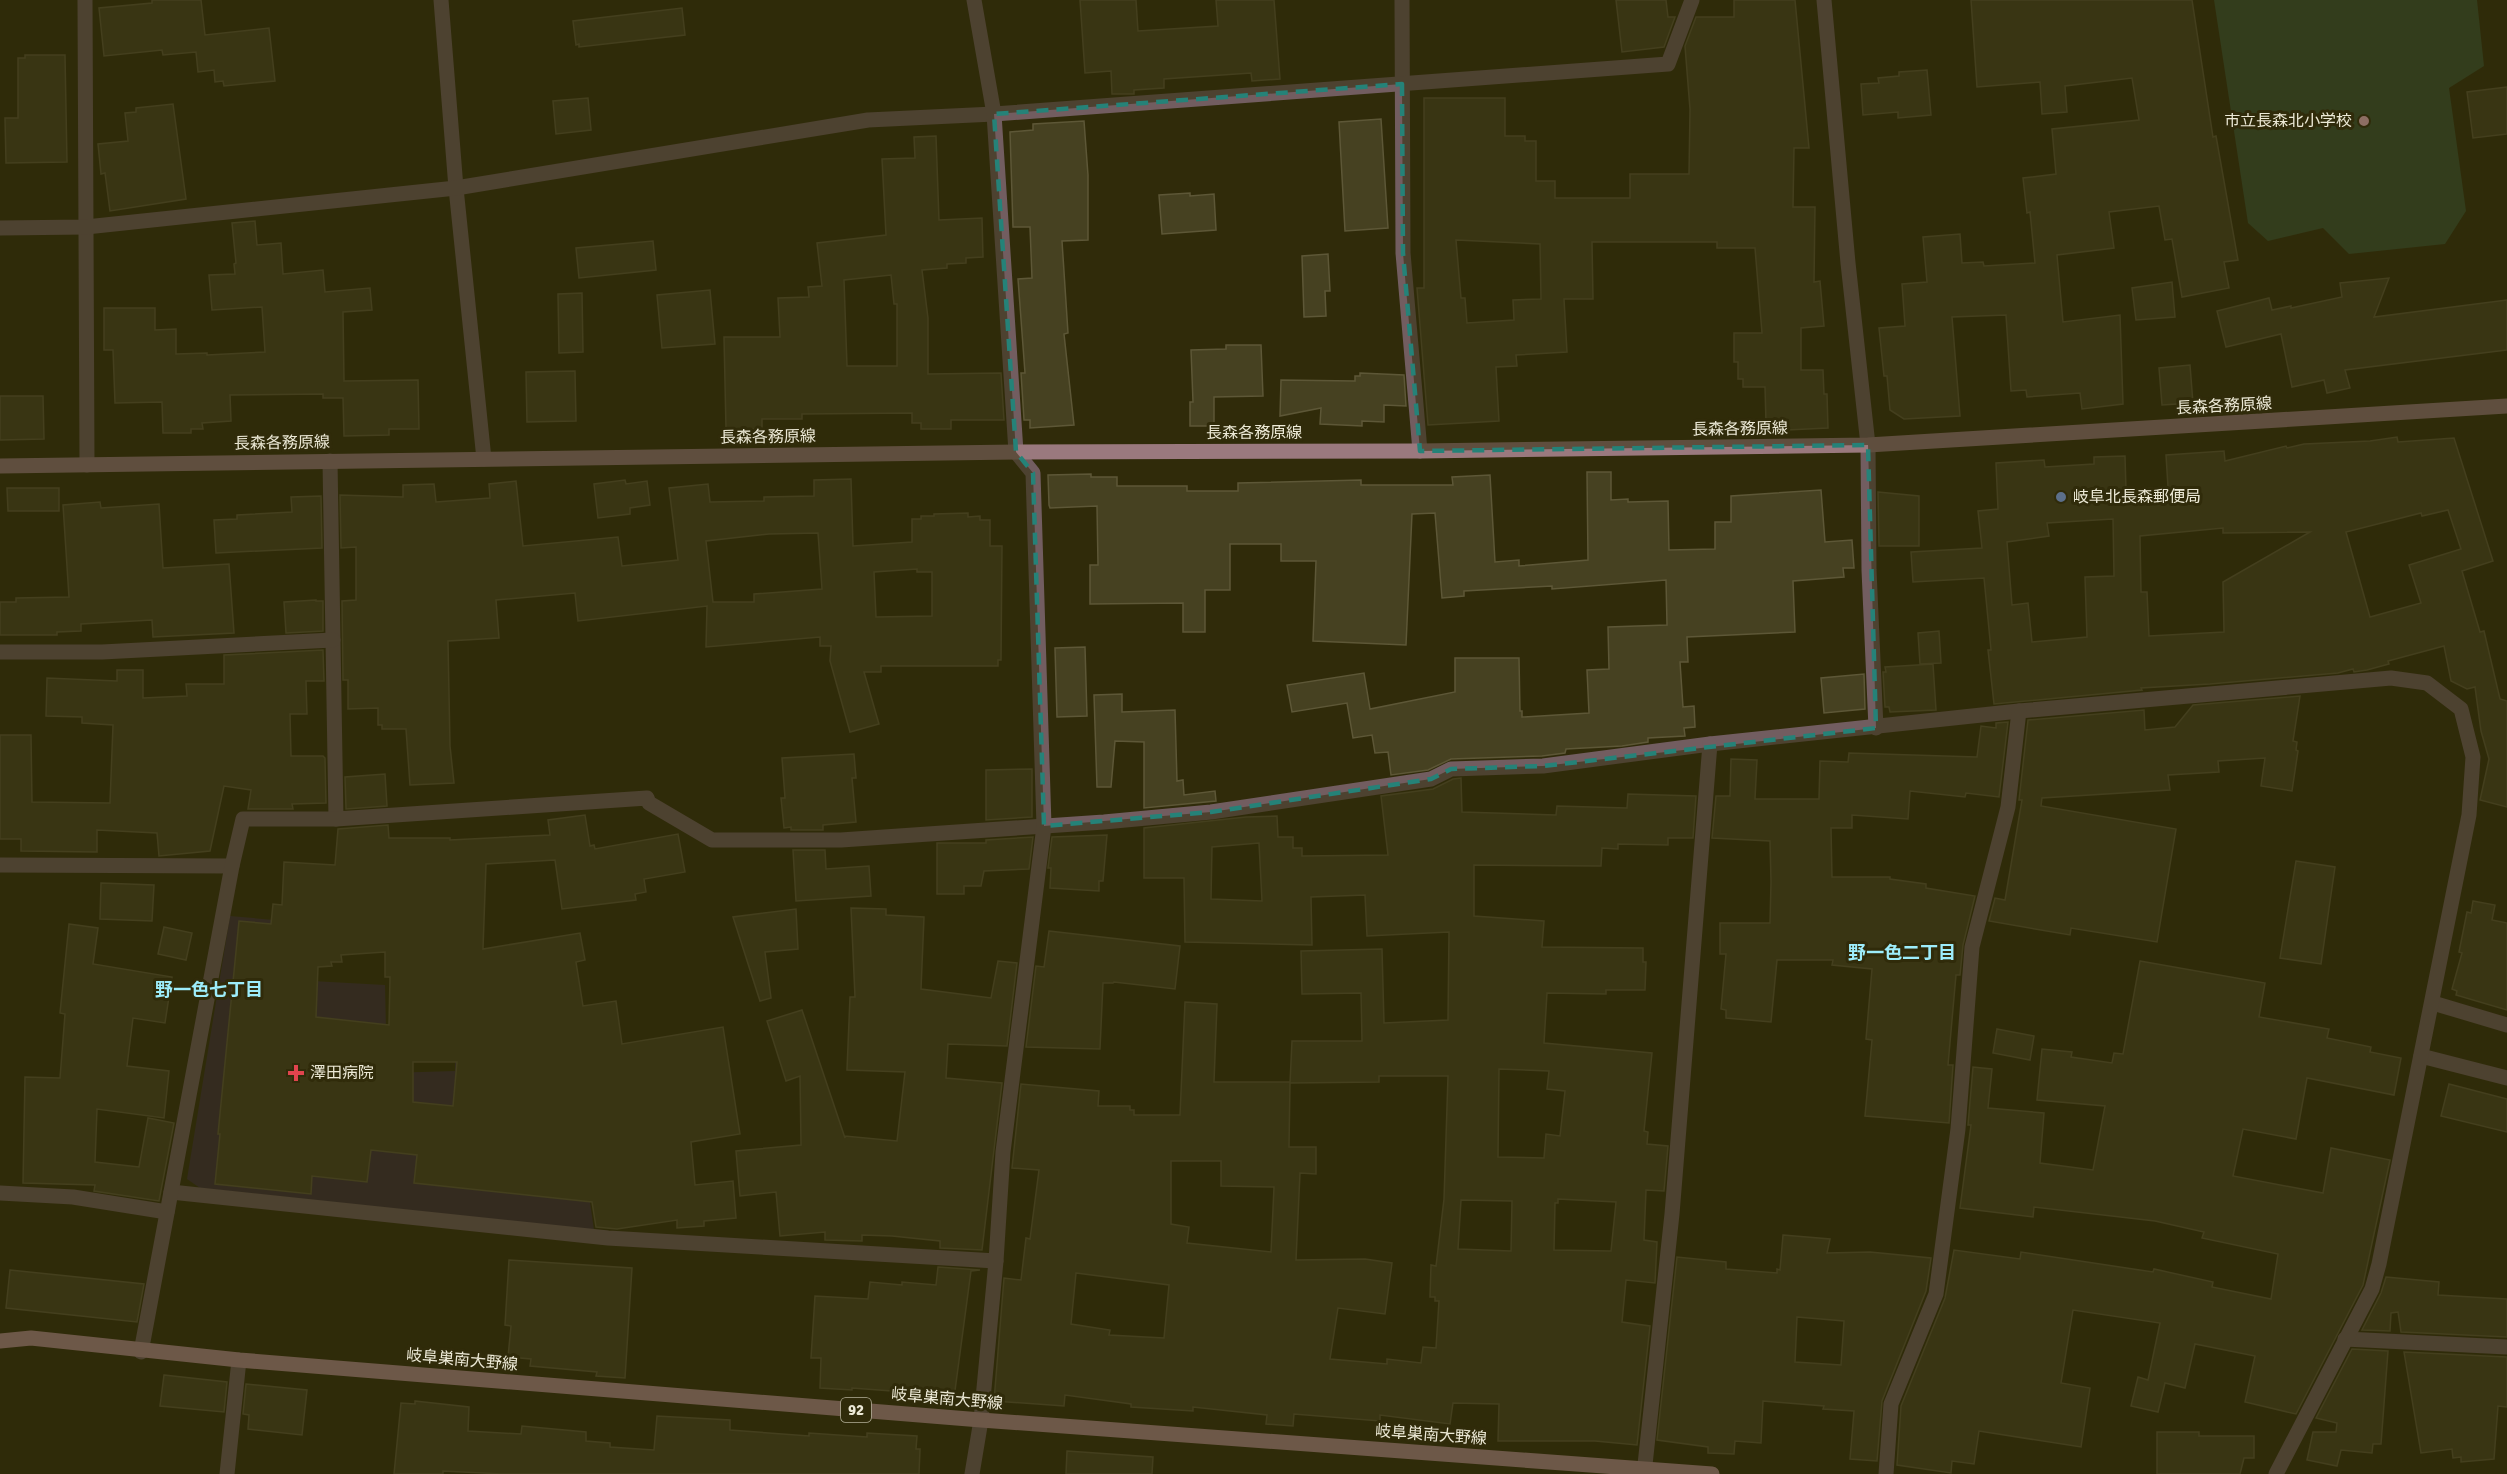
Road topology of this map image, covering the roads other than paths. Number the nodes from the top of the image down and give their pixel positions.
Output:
1 (85, 0) edge
2 (441, 0) edge
3 (974, 0) edge
4 (1402, 0) edge
5 (1692, 0) edge
6 (1824, 0) edge
7 (1402, 84) junction
8 (993, 114) junction
9 (456, 188) junction
10 (87, 227) junction
11 (0, 228) edge
12 (2507, 406) edge
13 (1869, 445) junction
14 (1420, 451) junction
15 (1017, 452) junction
16 (484, 459) junction
17 (330, 460) junction
18 (87, 465) junction
19 (0, 466) edge
20 (333, 640) junction
21 (0, 652) edge
22 (2019, 711) junction
23 (1876, 728) junction
24 (1710, 744) junction
25 (336, 819) junction
26 (1044, 826) junction
27 (0, 865) edge
28 (232, 866) junction
29 (2433, 1003) junction
30 (2507, 1025) edge
31 (2421, 1056) junction
32 (2507, 1078) edge
33 (0, 1192) edge
34 (171, 1192) junction
35 (167, 1212) junction
36 (996, 1261) junction
37 (2345, 1339) junction
38 (0, 1341) edge
39 (2507, 1347) edge
40 (141, 1352) junction
41 (239, 1360) junction
42 (981, 1420) junction
43 (1644, 1472) edge
44 (228, 1474) edge
45 (972, 1474) edge
46 (1712, 1474) edge
47 (1886, 1474) edge
48 (2276, 1474) edge

1 - 10 street
2 - 9 street
3 - 8 street
4 - 7 street
5 - 7 street
6 - 13 street
7 - 8 street
7 - 14 street
8 - 9 street
8 - 15 street
9 - 10 street
9 - 16 street
10 - 11 street
10 - 18 street
12 - 13 main road, 長森各務原線
13 - 14 main road, 長森各務原線
13 - 23 street
14 - 15 main road, 長森各務原線
15 - 16 main road, 長森各務原線
15 - 26 street
16 - 17 main road, 長森各務原線
17 - 18 main road, 長森各務原線
17 - 20 street
18 - 19 main road, 長森各務原線
20 - 21 street
20 - 25 street
22 - 23 street
22 - 29 street
22 - 47 street
23 - 24 street
24 - 26 street
24 - 43 street
25 - 26 street
25 - 28 street
26 - 36 street
27 - 28 street
28 - 34 street
29 - 30 street
29 - 31 street
31 - 32 street
31 - 37 street
33 - 35 street
34 - 35 street
34 - 36 street
35 - 40 street
36 - 42 street
37 - 39 street
37 - 48 street
38 - 40 main road, 岐阜巣南大野線 / 92
40 - 41 main road, 岐阜巣南大野線 / 92
41 - 42 main road, 岐阜巣南大野線 / 92
41 - 44 street
42 - 43 main road, 岐阜巣南大野線 / 92
42 - 45 street
43 - 46 main road, 岐阜巣南大野線 / 92

